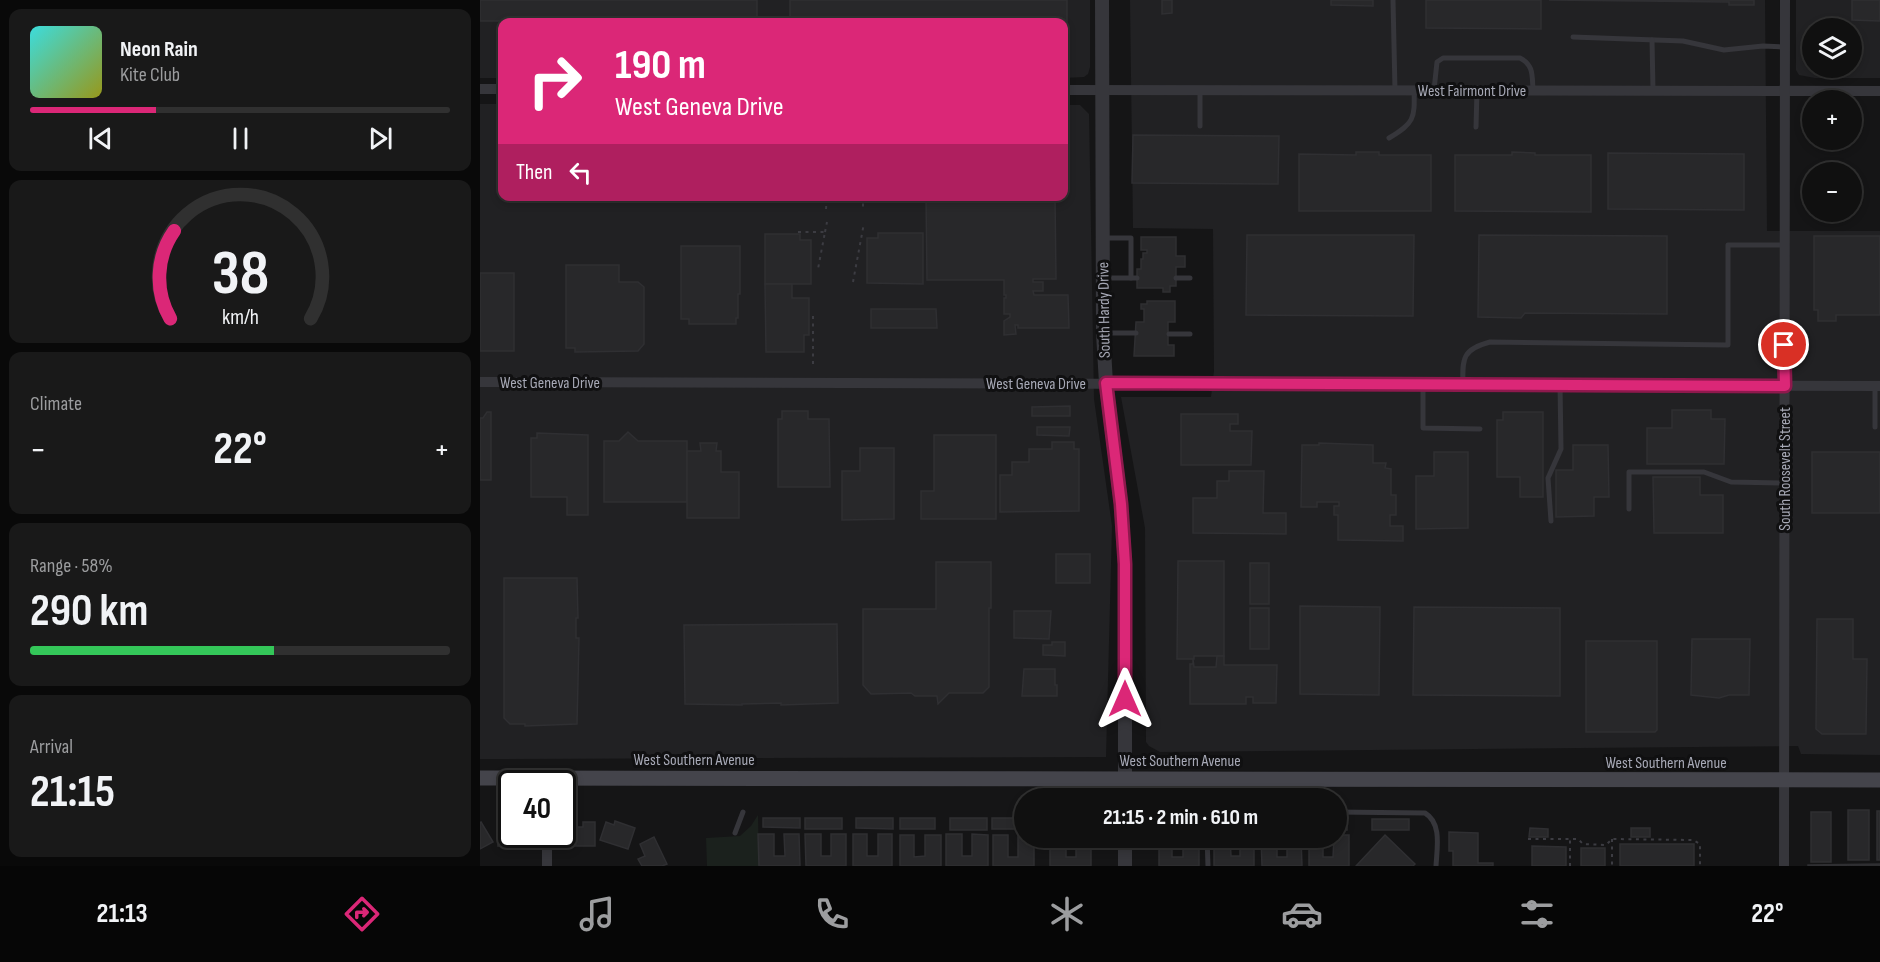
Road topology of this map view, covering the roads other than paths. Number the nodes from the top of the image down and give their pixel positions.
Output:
1 (1102, 0) edge
2 (1393, 0) edge
3 (1785, 0) edge
4 (1573, 37) dead end
5 (1652, 40) junction
6 (1785, 46) junction
7 (480, 89) edge
8 (498, 89) edge
9 (1068, 90) edge
10 (1102, 90) junction
11 (1200, 90) junction
12 (1395, 90) junction
13 (1414, 90) junction
14 (1434, 90) junction
15 (1477, 90) junction
16 (1533, 90) junction
17 (1653, 90) junction
18 (1785, 90) junction
19 (1880, 91) edge
20 (1200, 126) dead end
21 (1476, 127) dead end
22 (1389, 138) dead end
23 (1102, 238) junction
24 (1785, 245) junction
25 (1102, 278) junction
26 (1176, 278) dead end
27 (1190, 278) dead end
28 (1102, 333) junction
29 (1136, 333) dead end
30 (1169, 334) dead end
31 (1190, 334) dead end
32 (480, 382) edge
33 (1106, 383) junction
34 (1423, 384) junction
35 (1463, 384) junction
36 (1560, 384) junction
37 (1785, 386) junction
38 (1878, 386) edge
39 (1875, 428) dead end
40 (1480, 429) dead end
41 (1784, 483) junction
42 (1629, 509) dead end
43 (1551, 521) dead end
44 (480, 778) edge
45 (1125, 778) junction
46 (498, 779) edge
47 (576, 780) edge
48 (1880, 780) edge
49 (1784, 781) junction
50 (1125, 788) edge
51 (743, 812) dead end
52 (1347, 812) edge
53 (735, 833) dead end
54 (547, 848) edge
55 (1125, 848) edge
56 (1207, 848) edge
57 (547, 866) edge
58 (1125, 866) edge
59 (1208, 866) edge
60 (1436, 866) edge
61 (1784, 866) edge

1 - 10 street, South Hardy Drive
2 - 12 lane
3 - 6 street, South Roosevelt Street
4 - 5 lane
5 - 6 lane
5 - 17 lane
6 - 18 street, South Roosevelt Street
7 - 8 street
9 - 10 street, West Fairmont Drive
10 - 11 street, West Fairmont Drive
10 - 23 street, South Hardy Drive
11 - 12 street, West Fairmont Drive
11 - 20 lane
12 - 13 street, West Fairmont Drive
13 - 14 street, West Fairmont Drive
13 - 22 lane
14 - 15 street, West Fairmont Drive
14 - 16 lane
15 - 16 street, West Fairmont Drive
15 - 21 lane
16 - 17 street, West Fairmont Drive
17 - 18 street, West Fairmont Drive
18 - 19 street, West Fairmont Drive
18 - 24 street, South Roosevelt Street
23 - 25 street, South Hardy Drive
23 - 25 lane
24 - 35 lane
24 - 37 street, South Roosevelt Street
25 - 28 street, South Hardy Drive
26 - 27 lane
28 - 29 lane
28 - 33 street, South Hardy Drive
30 - 31 lane
32 - 33 street, West Geneva Drive
33 - 34 street, West Geneva Drive
33 - 45 street, South Hardy Drive
34 - 35 street, West Geneva Drive
34 - 40 lane
35 - 36 street, West Geneva Drive
36 - 37 street, West Geneva Drive
36 - 43 lane
37 - 38 street, West Geneva Drive
37 - 41 street, South Roosevelt Street
38 - 39 lane
41 - 42 lane
41 - 49 street, South Roosevelt Street
44 - 46 main road, West Southern Avenue
45 - 47 main road, West Southern Avenue
45 - 49 main road, West Southern Avenue
45 - 50 street, South Hardy Drive
48 - 49 main road, West Southern Avenue
49 - 61 street, South Roosevelt Street
51 - 53 lane
52 - 60 lane
54 - 57 street
55 - 58 street
56 - 59 lane

